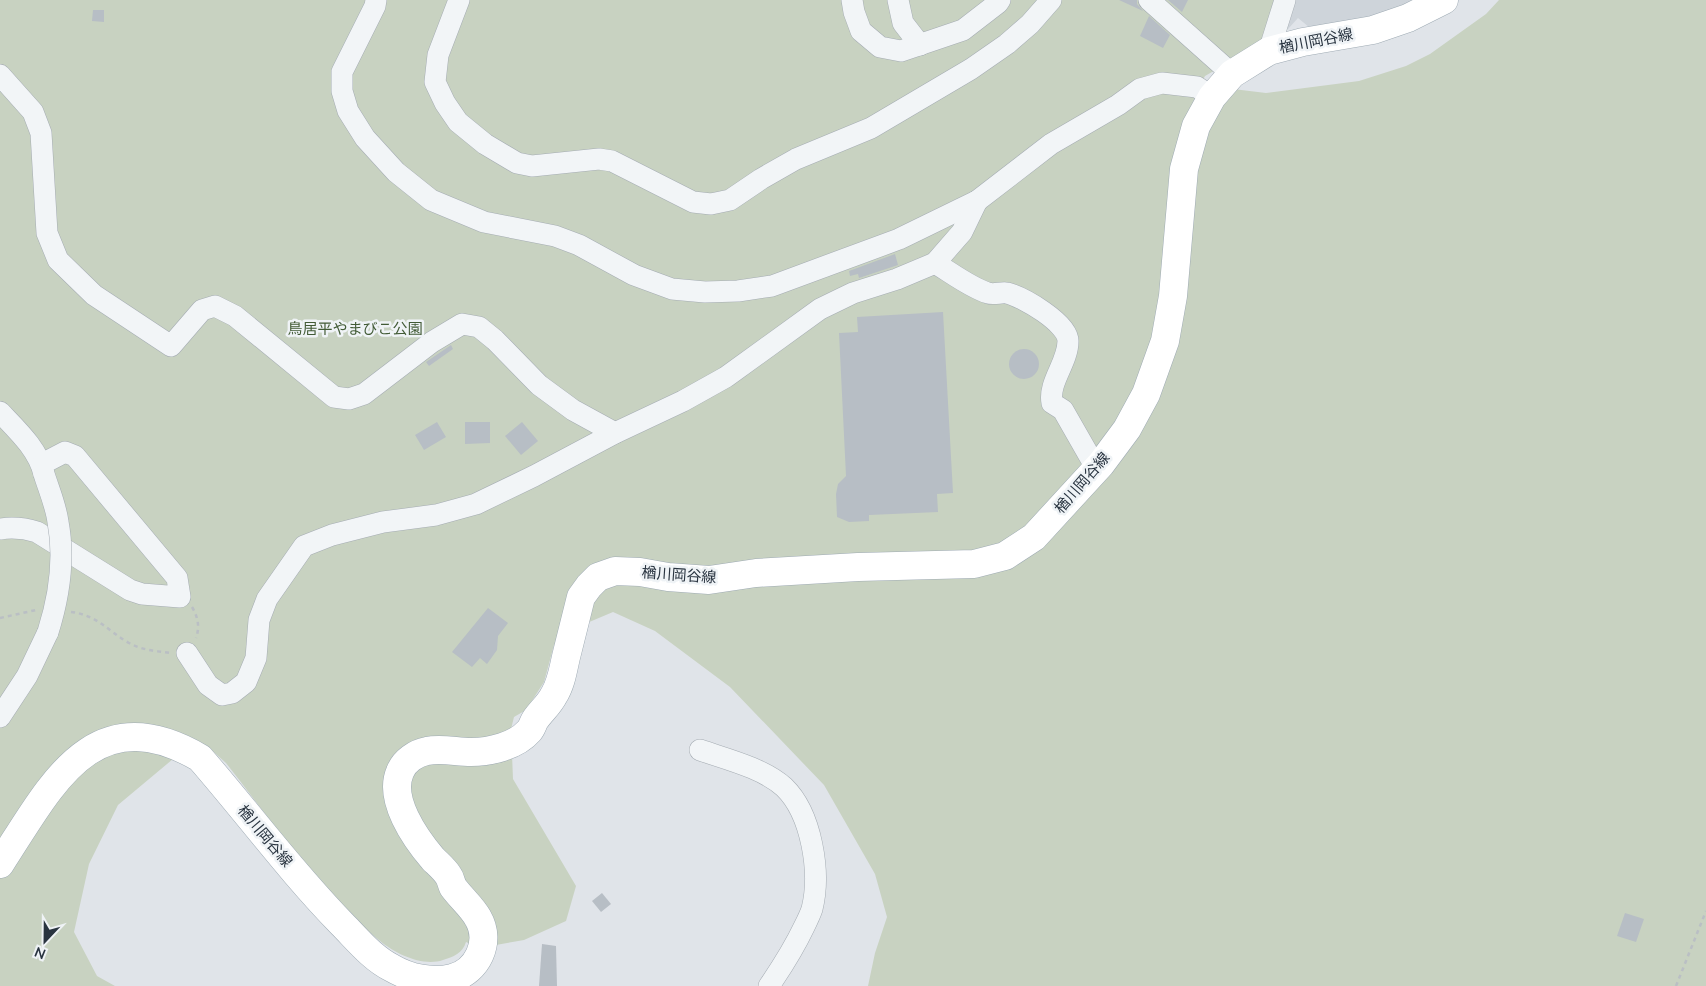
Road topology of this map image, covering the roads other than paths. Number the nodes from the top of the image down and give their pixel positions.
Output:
1 (376, 0) edge
2 (459, 0) edge
3 (852, 0) edge
4 (898, 0) edge
5 (1000, 0) edge
6 (1052, 0) edge
7 (1149, 0) edge
8 (1285, 0) edge
9 (1444, 0) edge
10 (920, 45) junction
11 (1269, 51) junction
12 (1232, 74) junction
13 (0, 75) edge
14 (1212, 97) junction
15 (977, 201) junction
16 (935, 263) junction
17 (0, 412) edge
18 (615, 433) junction
19 (1091, 459) dead end
20 (43, 469) junction
21 (0, 529) edge
22 (187, 653) road end
23 (0, 717) edge
24 (700, 750) dead end
25 (0, 864) edge
26 (452, 982) edge
27 (769, 986) edge

1 - 15 street
2 - 6 street
3 - 10 street
4 - 10 street
5 - 10 street
7 - 12 street
8 - 11 street
9 - 11 main road, 楢川岡谷線
11 - 12 main road, 楢川岡谷線
12 - 14 main road, 楢川岡谷線
13 - 18 street
14 - 15 street
14 - 26 main road, 楢川岡谷線
15 - 16 street
16 - 18 street
16 - 19 street
17 - 20 street
18 - 22 street
20 - 21 street
20 - 23 street, bridge
24 - 27 street
25 - 26 main road, 楢川岡谷線

